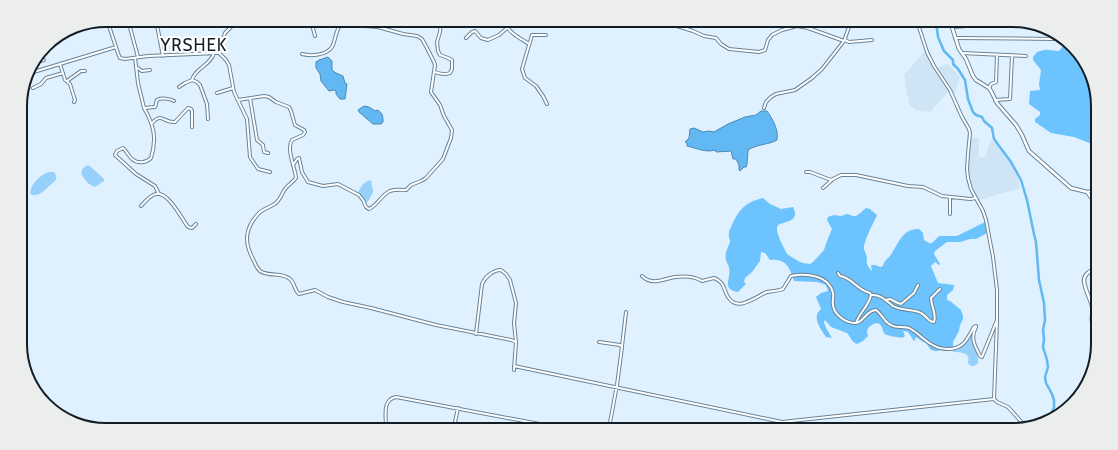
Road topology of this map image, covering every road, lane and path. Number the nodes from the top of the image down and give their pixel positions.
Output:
1 (109, 27) edge
2 (130, 27) edge
3 (157, 27) edge
4 (229, 27) edge
5 (312, 27) edge
6 (339, 27) edge
7 (378, 27) edge
8 (440, 27) edge
9 (683, 27) edge
10 (793, 27) edge
11 (802, 27) edge
12 (849, 27) edge
13 (919, 27) edge
14 (952, 27) edge
15 (507, 28) joint
16 (546, 35) dead end
17 (315, 36) dead end
18 (466, 38) dead end
19 (955, 38) junction
20 (1054, 39) edge
21 (844, 40) junction
22 (872, 40) dead end
23 (529, 44) junction
24 (116, 47) junction
25 (218, 52) junction
26 (214, 53) junction
27 (961, 53) junction
28 (302, 54) dead end
29 (997, 55) junction
30 (163, 56) junction
31 (1012, 56) junction
32 (1026, 56) dead end
33 (137, 58) junction
34 (44, 60) dead end
35 (41, 61) edge
36 (60, 64) junction
37 (136, 67) junction
38 (85, 70) dead end
39 (150, 70) dead end
40 (35, 71) edge
41 (435, 72) junction
42 (63, 73) junction
43 (192, 80) junction
44 (66, 81) junction
45 (179, 87) dead end
46 (33, 88) dead end
47 (233, 88) junction
48 (989, 88) junction
49 (217, 93) dead end
50 (250, 98) junction
51 (238, 100) junction
52 (995, 100) junction
53 (174, 101) dead end
54 (74, 102) dead end
55 (547, 104) dead end
56 (144, 108) junction
57 (764, 108) dead end
58 (208, 119) dead end
59 (152, 123) junction
60 (192, 127) dead end
61 (268, 153) dead end
62 (293, 165) junction
63 (270, 172) dead end
64 (806, 172) dead end
65 (833, 180) junction
66 (823, 188) dead end
67 (1091, 191) edge
68 (1087, 192) junction
69 (159, 194) junction
70 (950, 197) junction
71 (1091, 197) edge
72 (976, 198) junction
73 (141, 206) dead end
74 (950, 214) dead end
75 (196, 224) dead end
76 (1091, 271) edge
77 (838, 273) dead end
78 (642, 276) dead end
79 (918, 285) dead end
80 (940, 289) dead end
81 (871, 295) junction
82 (886, 300) junction
83 (1091, 303) edge
84 (626, 312) dead end
85 (997, 320) junction
86 (856, 323) junction
87 (476, 334) junction
88 (516, 342) junction
89 (599, 342) dead end
90 (622, 346) junction
91 (514, 366) junction
92 (514, 370) dead end
93 (617, 387) junction
94 (994, 399) junction
95 (458, 408) junction
96 (1022, 422) edge
97 (386, 423) edge
98 (455, 423) edge
99 (535, 423) edge
100 (611, 423) edge

1 - 24 street
2 - 33 street
3 - 30 street
4 - 25 street
5 - 17 street
6 - 28 street
7 - 41 street
8 - 41 street
9 - 10 street
11 - 21 street
12 - 21 street
13 - 72 street
14 - 19 street
15 - 18 street
15 - 23 street
16 - 23 street
19 - 20 street
19 - 27 street
21 - 22 street
21 - 57 street
23 - 55 street
24 - 33 street
24 - 36 street
25 - 26 street
25 - 47 street
26 - 30 street
26 - 43 street
27 - 29 street
27 - 48 street
29 - 31 street
29 - 48 street
30 - 33 street
31 - 32 street
31 - 52 street
33 - 37 street
34 - 35 street
36 - 40 street
36 - 42 street
37 - 39 street
37 - 56 street
38 - 44 street
41 - 62 street
42 - 44 street
42 - 46 street
43 - 45 street
43 - 58 street
44 - 54 street
47 - 49 street
47 - 51 street
48 - 52 street
50 - 51 street
50 - 61 street
50 - 62 street
51 - 63 street
52 - 68 street
53 - 56 street
56 - 59 street
59 - 60 street
59 - 69 street
62 - 87 street
64 - 65 street
65 - 66 street
65 - 70 street
67 - 68 street
68 - 71 street
69 - 73 street
69 - 75 street
70 - 72 street
70 - 74 street
72 - 85 street
76 - 83 street
77 - 81 street
78 - 86 street
79 - 82 street
80 - 82 street
81 - 82 street
81 - 86 street
84 - 90 street
85 - 86 street
85 - 94 street
87 - 88 street
87 - 88 street
88 - 91 street
89 - 90 street
90 - 93 street
91 - 92 street
91 - 93 street
93 - 94 street
93 - 100 street
94 - 96 street
95 - 97 street
95 - 98 street
95 - 99 street

